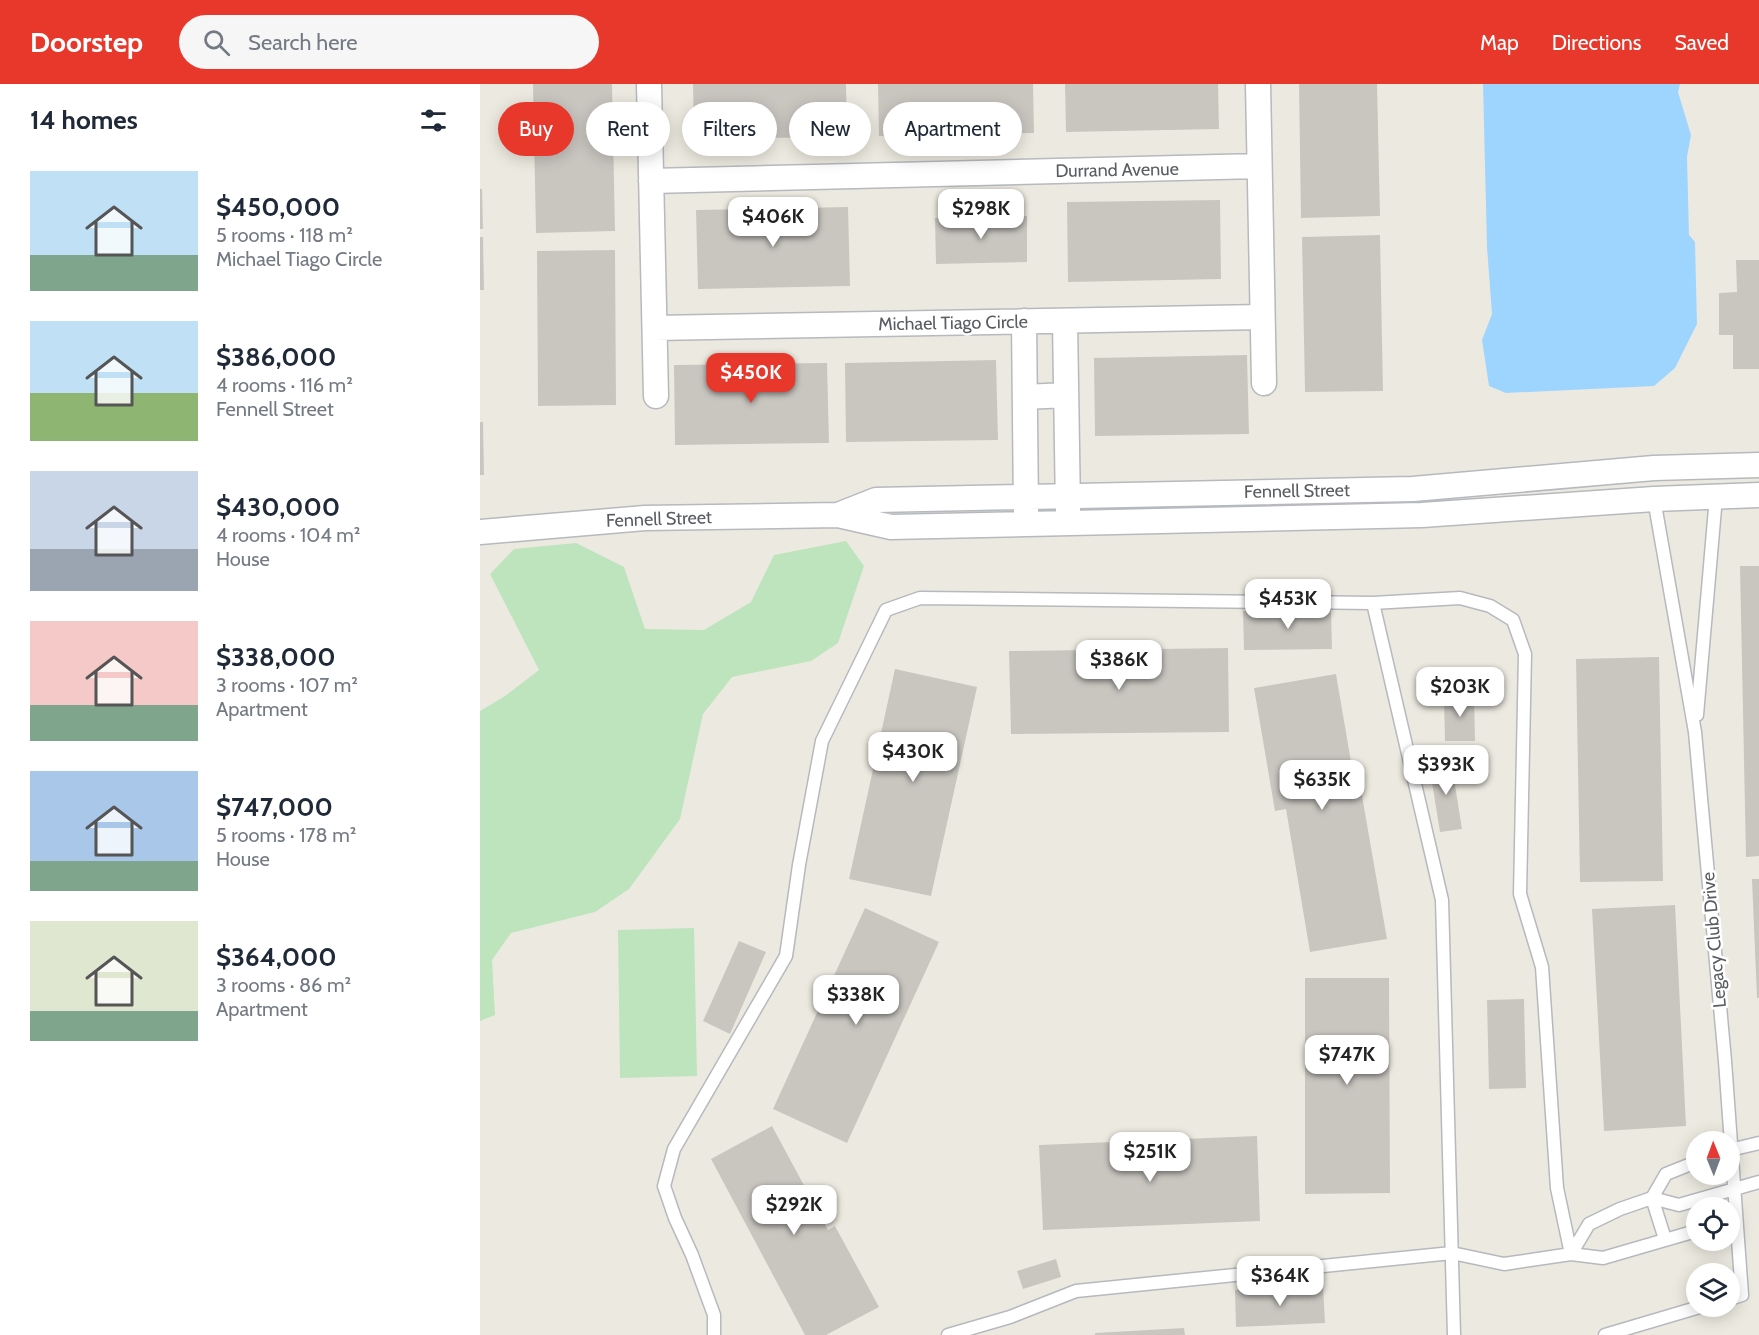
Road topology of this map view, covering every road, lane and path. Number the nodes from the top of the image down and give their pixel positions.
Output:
1 (649, 84) edge
2 (1258, 84) edge
3 (1259, 166) junction
4 (651, 181) junction
5 (1262, 317) junction
6 (1024, 321) junction
7 (1065, 321) junction
8 (655, 328) junction
9 (1264, 383) dead end
10 (1066, 395) junction
11 (656, 396) dead end
12 (1025, 397) junction
13 (1759, 465) edge
14 (1715, 466) junction
15 (1654, 468) junction
16 (1759, 495) edge
17 (1068, 496) junction
18 (1026, 497) junction
19 (1716, 497) junction
20 (1654, 499) junction
21 (838, 515) junction
22 (1026, 523) junction
23 (1068, 523) junction
24 (480, 532) edge
25 (1373, 603) junction
26 (1695, 732) junction
27 (1729, 1131) edge
28 (1759, 1143) edge
29 (1740, 1147) edge
30 (1686, 1166) edge
31 (1759, 1182) edge
32 (1734, 1185) edge
33 (1734, 1190) junction
34 (1734, 1197) edge
35 (1652, 1198) junction
36 (1686, 1234) edge
37 (1665, 1239) junction
38 (1452, 1252) junction
39 (1571, 1254) junction
40 (1686, 1311) edge
41 (714, 1335) edge
42 (948, 1335) edge
43 (1454, 1335) edge
44 (1605, 1335) edge

1 - 4 street
2 - 3 street
3 - 4 street, Durrand Avenue
3 - 5 street
4 - 8 street
5 - 7 street, Michael Tiago Circle
5 - 9 street
6 - 7 street, Michael Tiago Circle
6 - 8 street, Michael Tiago Circle
6 - 12 street
7 - 10 street
8 - 11 street
10 - 12 street
10 - 17 street
12 - 18 street
13 - 14 street, Fennell Street
14 - 15 street, Fennell Street
14 - 19 street
15 - 17 street, Fennell Street
15 - 20 street, Legacy Club Drive
16 - 19 street, Fennell Street
17 - 18 street, Fennell Street
17 - 23 street
18 - 21 street, Fennell Street
18 - 22 street
19 - 20 street, Fennell Street
19 - 26 lane, Legacy Club Drive
20 - 23 street, Fennell Street
20 - 26 lane, Legacy Club Drive
21 - 22 street, Fennell Street
21 - 24 street, Fennell Street
22 - 23 street, Fennell Street
25 - 38 lane
25 - 39 lane
25 - 41 lane
26 - 27 lane, Legacy Club Drive
28 - 29 lane
30 - 35 lane
31 - 33 lane
32 - 33 lane, Legacy Club Drive
33 - 34 lane, Legacy Club Drive
33 - 35 lane
35 - 37 lane
35 - 39 lane
36 - 37 lane
37 - 39 lane
38 - 39 lane
38 - 42 lane
38 - 43 lane
40 - 44 lane

